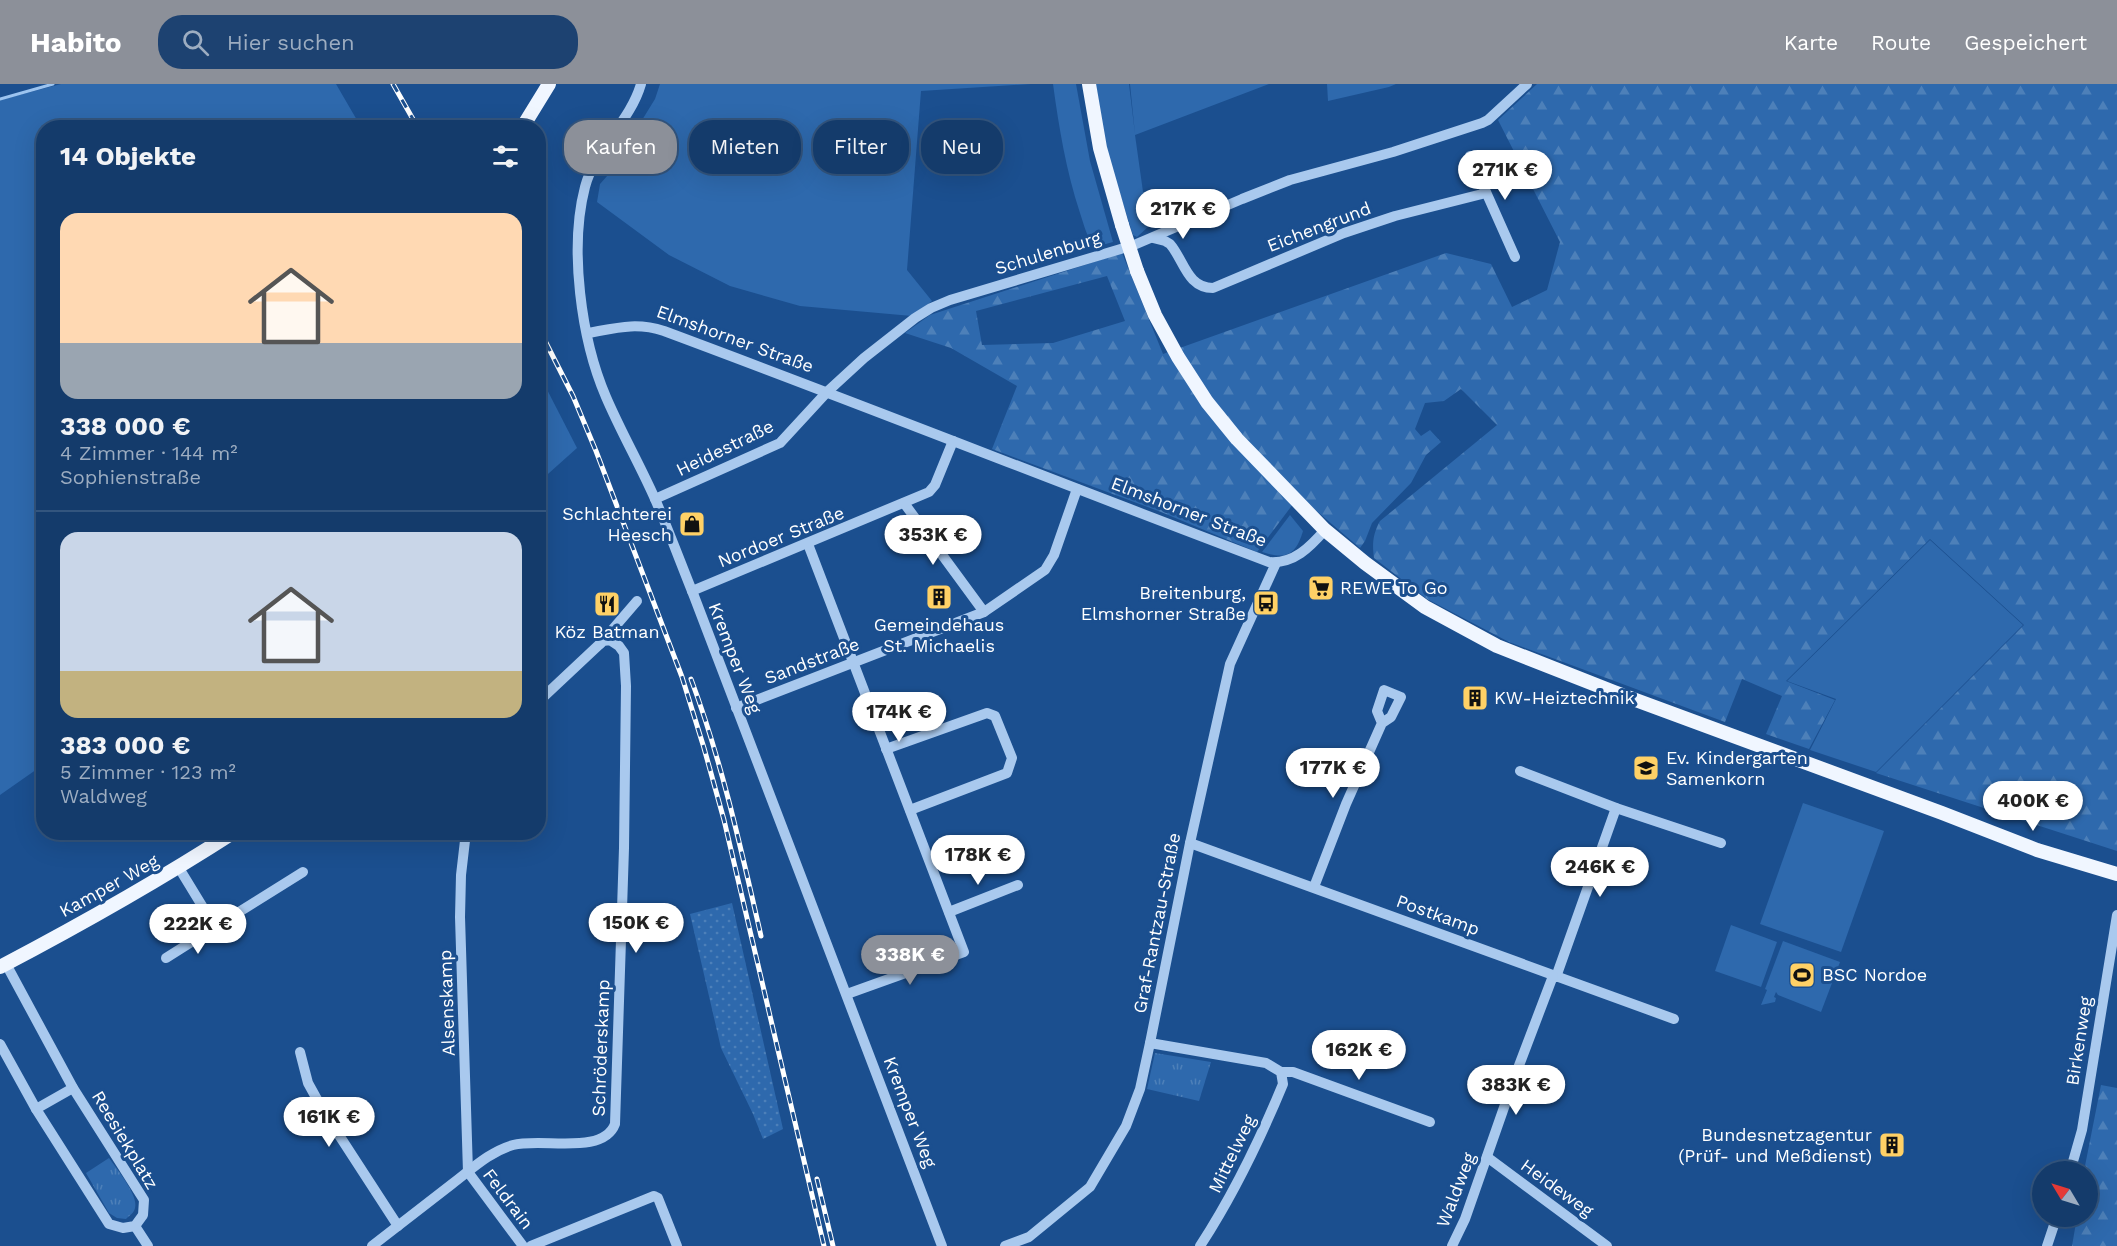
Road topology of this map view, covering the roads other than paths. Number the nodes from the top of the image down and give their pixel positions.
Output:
1 (549, 84) edge
2 (641, 84) edge
3 (1089, 84) edge
4 (1527, 84) edge
5 (527, 120) edge
6 (1470, 156) dead end
7 (1486, 193) junction
8 (1152, 238) junction
9 (1515, 256) dead end
10 (588, 333) junction
11 (827, 392) junction
12 (953, 441) junction
13 (1077, 489) junction
14 (655, 499) junction
15 (904, 503) junction
16 (1325, 530) junction
17 (808, 544) junction
18 (1276, 562) junction
19 (692, 591) junction
20 (637, 601) dead end
21 (984, 612) junction
22 (603, 642) junction
23 (854, 662) junction
24 (546, 695) edge
25 (736, 708) junction
26 (1382, 723) dead end
27 (886, 749) junction
28 (1520, 771) dead end
29 (1616, 808) junction
30 (910, 810) junction
31 (222, 840) edge
32 (465, 840) edge
33 (1190, 843) junction
34 (1721, 843) dead end
35 (179, 868) junction
36 (303, 873) dead end
37 (2117, 874) edge
38 (1018, 885) dead end
39 (1314, 887) junction
40 (949, 912) junction
41 (2117, 915) edge
42 (215, 927) junction
43 (166, 958) dead end
44 (3, 965) edge
45 (1555, 976) junction
46 (847, 994) junction
47 (1674, 1018) dead end
48 (1150, 1043) junction
49 (0, 1044) edge
50 (300, 1052) dead end
51 (1281, 1072) junction
52 (73, 1088) junction
53 (36, 1109) junction
54 (1430, 1122) dead end
55 (1486, 1157) junction
56 (2073, 1161) edge
57 (468, 1172) junction
58 (135, 1226) junction
59 (398, 1226) junction
60 (2053, 1227) edge
61 (148, 1246) edge
62 (372, 1246) edge
63 (523, 1246) edge
64 (531, 1246) edge
65 (677, 1246) edge
66 (942, 1246) edge
67 (1005, 1246) edge
68 (1200, 1246) edge
69 (1452, 1246) edge
70 (1607, 1246) edge
71 (2047, 1246) edge

1 - 5 main road
2 - 10 street, Kremper Weg
3 - 16 main road, bridge
4 - 8 street, Schulenburg
6 - 7 street
7 - 8 street, Eichengrund
7 - 9 street
8 - 11 street, Schulenburg
10 - 11 street, Elmshorner Straße
10 - 14 street, Kremper Weg
11 - 12 street, Elmshorner Straße
11 - 14 street, Heidestraße
12 - 13 street, Elmshorner Straße
12 - 15 street, Nordoer Straße
13 - 18 street, Elmshorner Straße
13 - 21 street, Sandstraße
14 - 19 street, Kremper Weg
15 - 17 street, Nordoer Straße
15 - 21 street
16 - 18 street, Elmshorner Straße
16 - 37 main road
17 - 19 street, Nordoer Straße
17 - 23 street
18 - 33 street, Graf-Rantzau-Straße
19 - 25 street, Kremper Weg
20 - 22 street
21 - 23 street, Sandstraße
22 - 24 street
22 - 57 street, Schröderskamp
23 - 25 street, Sandstraße
23 - 27 street
25 - 46 street, Kremper Weg
26 - 39 street
27 - 30 street
27 - 30 street
28 - 29 street
29 - 34 street
29 - 45 street, Waldweg
30 - 40 street
31 - 35 main road, Kamper Weg
32 - 57 street, Alsenskamp
33 - 39 street, Postkamp
33 - 48 street, Graf-Rantzau-Straße
35 - 42 street
35 - 44 main road, Kamper Weg
36 - 42 street
38 - 40 street
39 - 45 street, Postkamp
40 - 46 street
41 - 56 street, Birkenweg
42 - 43 street
44 - 52 street, Reesiekplatz
45 - 47 street, Postkamp
45 - 55 street, Waldweg
46 - 66 street, Kremper Weg
48 - 51 street
48 - 67 street, Graf-Rantzau-Straße
49 - 53 street
50 - 59 street
51 - 54 street
51 - 68 street, Mittelweg
52 - 53 street, Reesiekplatz
52 - 58 street, Reesiekplatz
53 - 58 street
55 - 69 street, Waldweg
55 - 70 street, Heideweg
57 - 59 street, Schröderskamp
57 - 63 street, Feldrain
58 - 61 street
59 - 62 street, Schröderskamp
60 - 71 street
64 - 65 street

